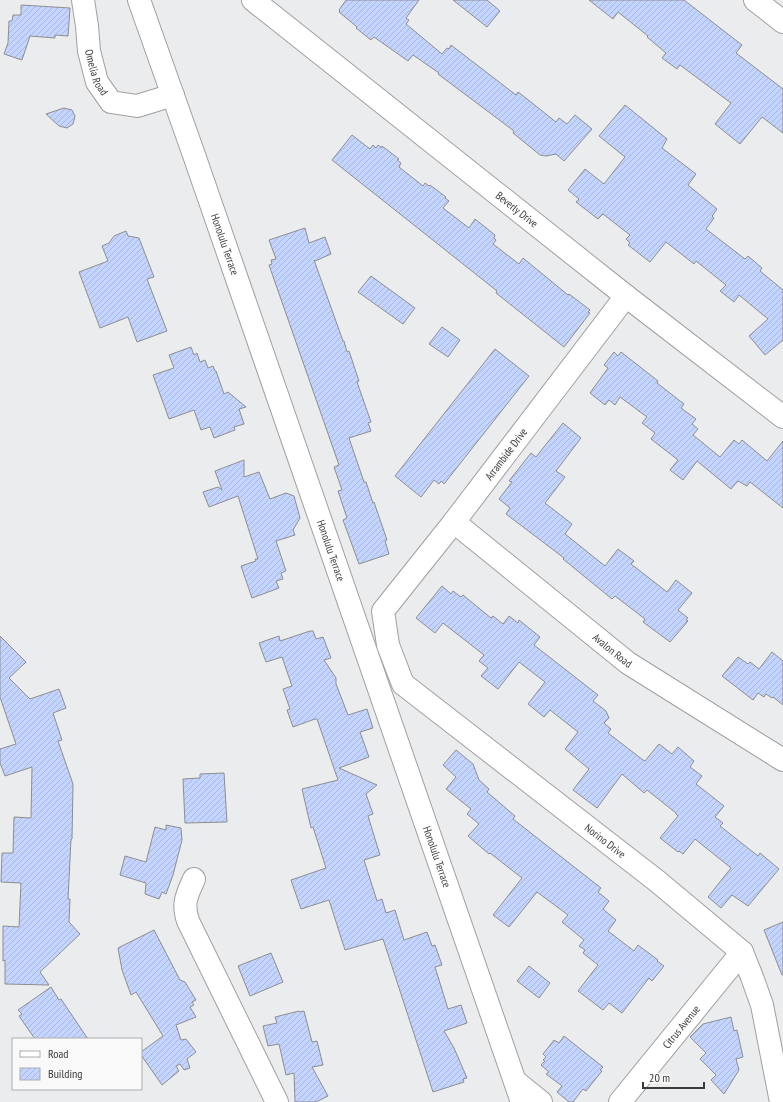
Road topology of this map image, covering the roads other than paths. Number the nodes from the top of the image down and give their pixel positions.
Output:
1 (83, 0) edge
2 (139, 0) edge
3 (253, 0) edge
4 (755, 0) edge
5 (783, 22) edge
6 (173, 95) junction
7 (626, 296) junction
8 (783, 417) edge
9 (454, 522) junction
10 (383, 611) joint
11 (783, 760) edge
12 (194, 879) dead end
13 (742, 952) junction
14 (515, 1081) junction
15 (277, 1102) edge
16 (522, 1102) edge
17 (541, 1102) edge
18 (620, 1102) edge
19 (781, 1102) edge

1 - 6 street, Omelia Road
2 - 6 street, Honolulu Terrace
3 - 7 street, Beverly Drive
4 - 5 street
6 - 14 street, Honolulu Terrace
7 - 8 street, Beverly Drive
7 - 9 street, Arrambide Drive
9 - 10 street, Arrambide Drive
9 - 11 street, Avalon Road
10 - 13 street, Norino Drive
12 - 15 street
13 - 18 street, Citrus Avenue
13 - 19 street, Norino Drive
14 - 16 street, Honolulu Terrace
14 - 17 street

